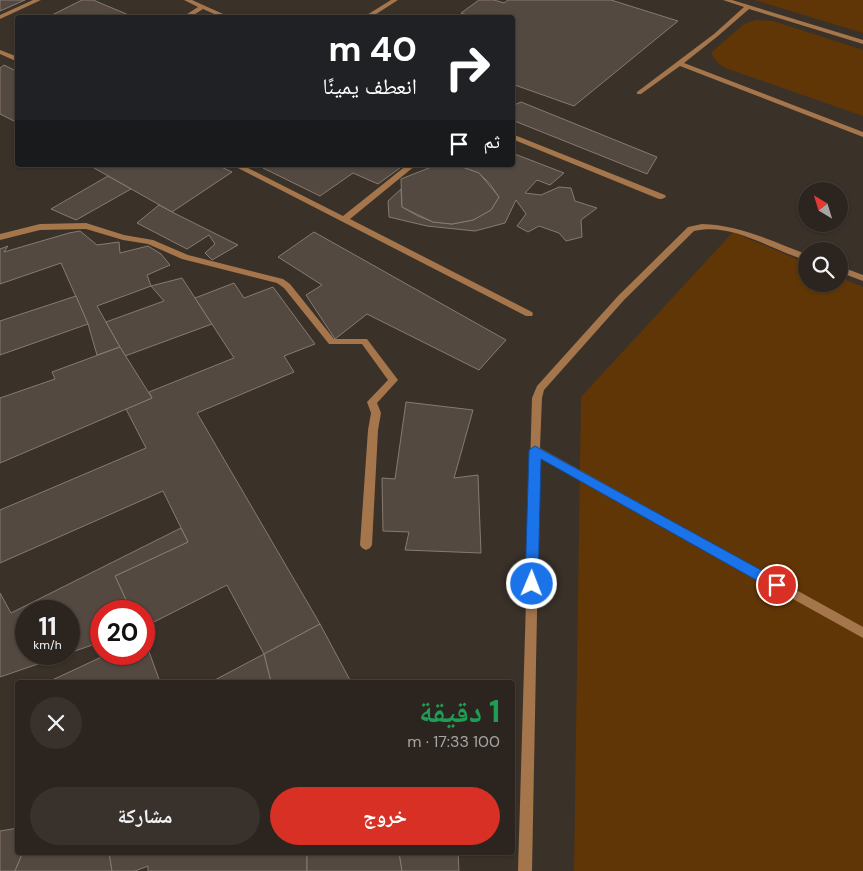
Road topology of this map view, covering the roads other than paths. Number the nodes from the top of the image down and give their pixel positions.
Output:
1 (38, 0) edge
2 (187, 0) edge
3 (395, 0) edge
4 (726, 0) edge
5 (203, 7) junction
6 (748, 7) junction
7 (189, 15) edge
8 (222, 15) edge
9 (370, 15) edge
10 (0, 17) edge
11 (863, 42) edge
12 (0, 52) edge
13 (15, 59) edge
14 (680, 63) junction
15 (639, 93) dead end
16 (863, 135) edge
17 (515, 137) edge
18 (240, 167) edge
19 (251, 167) edge
20 (409, 167) edge
21 (247, 170) junction
22 (662, 197) dead end
23 (344, 219) junction
24 (0, 237) edge
25 (798, 254) edge
26 (848, 272) edge
27 (863, 278) edge
28 (529, 314) dead end
29 (535, 450) junction
30 (366, 545) dead end
31 (863, 633) edge
32 (525, 871) edge

1 - 10 street
2 - 5 street
3 - 9 street
4 - 6 street
5 - 7 street
5 - 8 street
6 - 11 street
6 - 14 street
12 - 13 street
14 - 15 street
14 - 16 street
17 - 22 street
18 - 21 street
19 - 21 street
20 - 23 street
21 - 23 street
23 - 28 street
24 - 30 street
25 - 29 street
26 - 27 street
29 - 31 street
29 - 32 street

